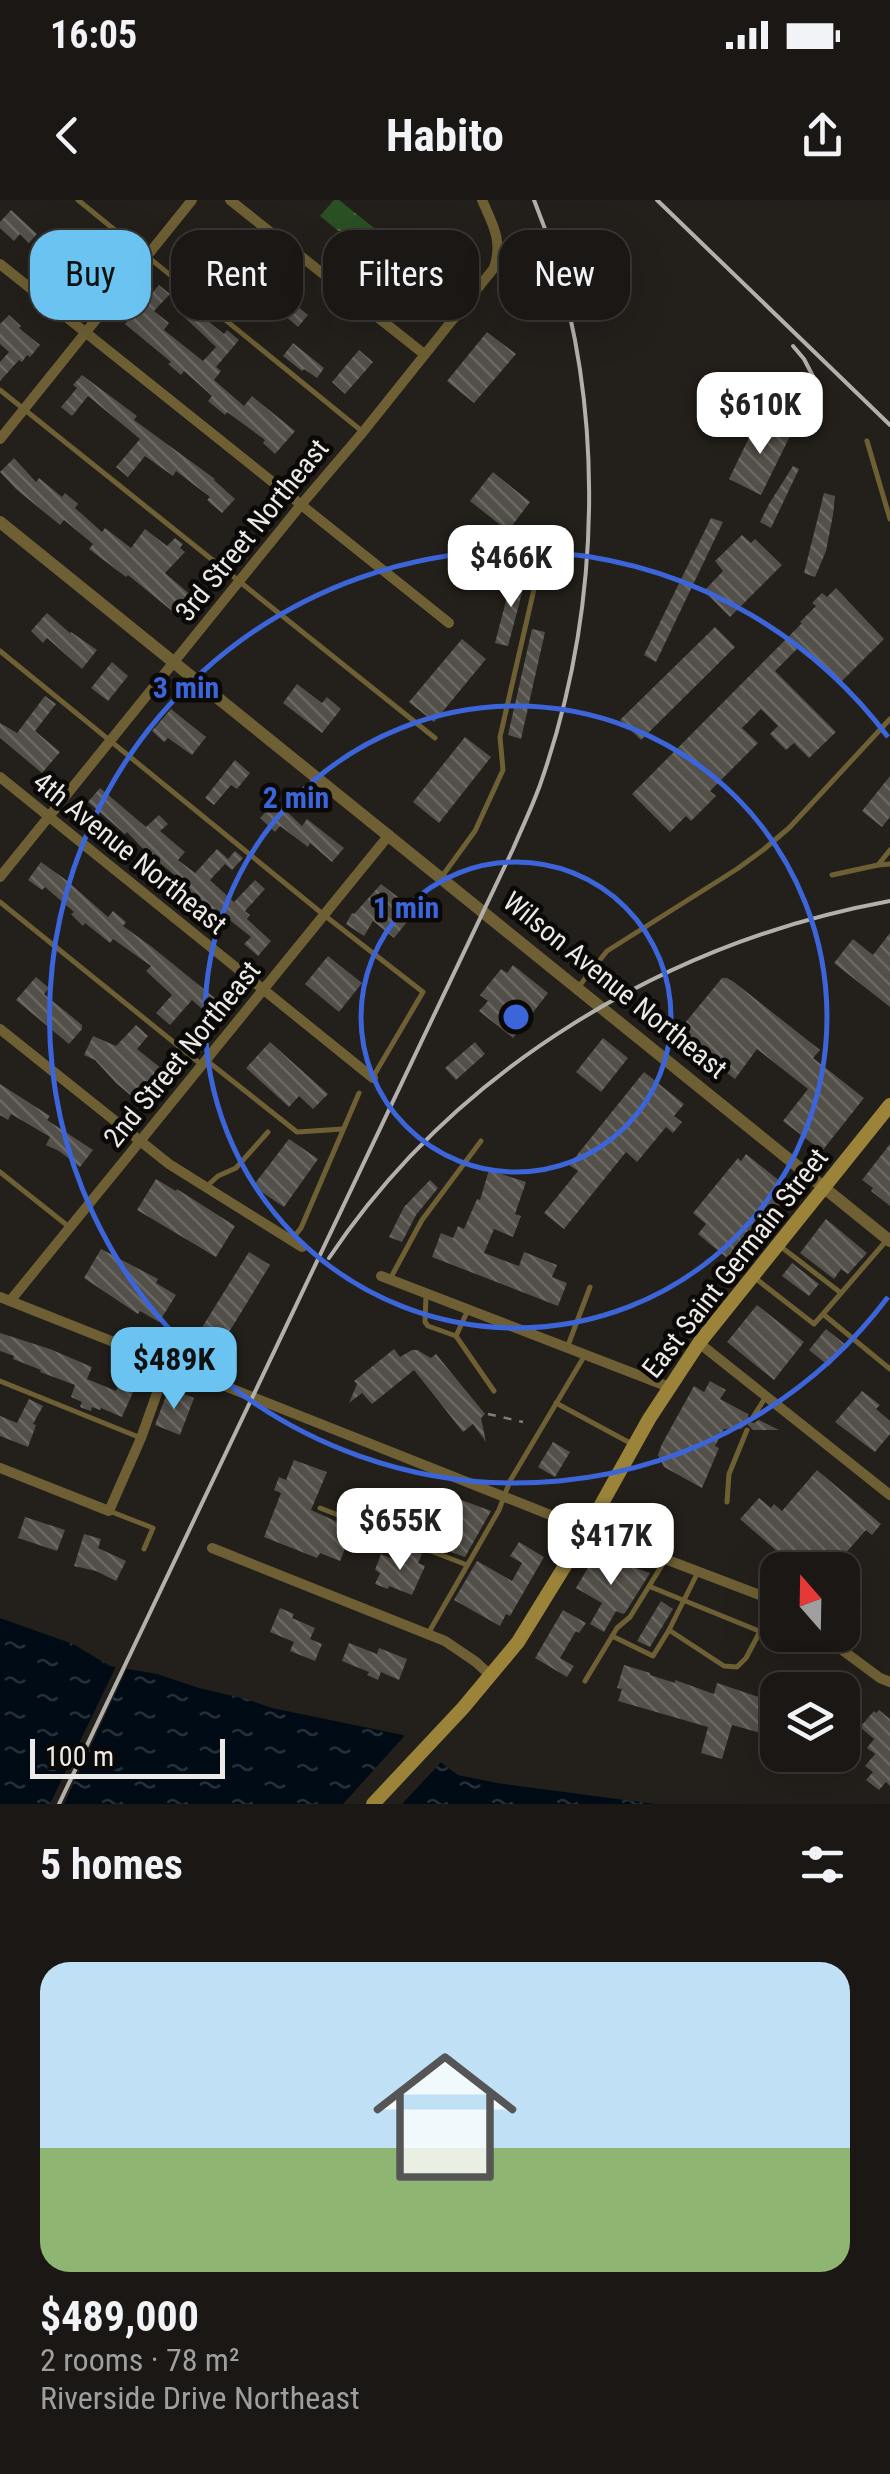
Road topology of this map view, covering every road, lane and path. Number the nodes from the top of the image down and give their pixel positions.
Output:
1 (78, 200) edge
2 (192, 200) edge
3 (230, 200) edge
4 (482, 200) edge
5 (116, 230) edge
6 (151, 252) edge
7 (151, 258) edge
8 (0, 264) edge
9 (96, 320) edge
10 (85, 334) junction
11 (424, 354) junction
12 (0, 390) edge
13 (24, 409) junction
14 (363, 432) junction
15 (0, 439) edge
16 (867, 442) dead end
17 (300, 506) junction
18 (890, 520) edge
19 (0, 522) edge
20 (543, 550) dead end
21 (239, 582) junction
22 (449, 623) dead end
23 (0, 652) edge
24 (174, 661) junction
25 (890, 719) edge
26 (435, 738) dead end
27 (110, 740) junction
28 (0, 777) edge
29 (48, 816) junction
30 (389, 836) junction
31 (890, 850) edge
32 (890, 864) edge
33 (878, 865) junction
34 (832, 875) dead end
35 (0, 877) edge
36 (441, 877) junction
37 (0, 902) edge
38 (324, 915) junction
39 (578, 988) junction
40 (263, 990) junction
41 (0, 1029) edge
42 (204, 1062) junction
43 (373, 1078) joint
44 (358, 1093) dead end
45 (890, 1105) edge
46 (343, 1130) junction
47 (268, 1132) dead end
48 (481, 1140) dead end
49 (140, 1142) junction
50 (0, 1172) edge
51 (206, 1186) junction
52 (824, 1187) junction
53 (70, 1228) junction
54 (889, 1240) edge
55 (297, 1244) joint
56 (778, 1244) junction
57 (753, 1276) junction
58 (385, 1278) joint
59 (590, 1287) dead end
60 (426, 1293) junction
61 (841, 1293) junction
62 (5, 1299) edge
63 (468, 1309) junction
64 (823, 1314) junction
65 (456, 1336) junction
66 (699, 1343) junction
67 (567, 1348) junction
68 (585, 1354) junction
69 (166, 1364) junction
70 (890, 1369) edge
71 (0, 1381) edge
72 (669, 1387) junction
73 (494, 1391) dead end
74 (766, 1396) junction
75 (556, 1402) junction
76 (488, 1414) dead end
77 (753, 1416) dead end
78 (524, 1422) dead end
79 (748, 1430) dead end
80 (140, 1438) junction
81 (634, 1446) junction
82 (0, 1468) edge
83 (889, 1491) edge
84 (504, 1497) junction
85 (727, 1502) dead end
86 (320, 1508) dead end
87 (109, 1511) junction
88 (587, 1530) junction
89 (212, 1548) dead end
90 (144, 1549) dead end
91 (665, 1559) junction
92 (467, 1565) junction
93 (699, 1572) junction
94 (650, 1586) junction
95 (760, 1595) edge
96 (682, 1601) junction
97 (669, 1630) junction
98 (759, 1631) joint
99 (428, 1634) junction
100 (612, 1636) junction
101 (845, 1652) edge
102 (492, 1676) junction
103 (584, 1681) dead end
104 (890, 1682) edge
105 (374, 1804) edge

1 - 5 lane
2 - 6 street
3 - 11 street
4 - 11 street, 3rd Street Northeast
7 - 14 lane
8 - 10 street
9 - 10 street
10 - 13 street
10 - 17 street
11 - 14 street, 3rd Street Northeast
12 - 13 lane
13 - 15 street
13 - 21 lane
14 - 17 street, 3rd Street Northeast
16 - 18 lane
17 - 21 street, 3rd Street Northeast
17 - 22 street
19 - 24 street, Wilson Avenue Northeast
20 - 36 lane
21 - 24 street, 3rd Street Northeast
21 - 26 lane
23 - 27 lane
24 - 27 street, 3rd Street Northeast
24 - 30 street, Wilson Avenue Northeast
25 - 39 lane
27 - 29 street, 3rd Street Northeast
27 - 38 lane
28 - 29 street, 4th Avenue Northeast
29 - 35 street, 3rd Street Northeast
29 - 40 street, 4th Avenue Northeast
30 - 36 street, Wilson Avenue Northeast
30 - 38 street, 2nd Street Northeast
31 - 33 lane
32 - 33 lane
33 - 34 lane
36 - 39 street, Wilson Avenue Northeast
37 - 42 lane
38 - 40 street, 2nd Street Northeast
38 - 43 lane
39 - 52 street, Wilson Avenue Northeast
40 - 42 street, 2nd Street Northeast
40 - 43 street, 4th Avenue Northeast
41 - 49 street
42 - 46 lane
42 - 49 street, 2nd Street Northeast
44 - 46 lane
45 - 52 main road, East Saint Germain Street
46 - 55 lane
47 - 51 lane
48 - 58 lane
49 - 51 street
49 - 53 street, 2nd Street Northeast
50 - 53 lane
51 - 55 street
52 - 54 street, Wilson Avenue Northeast
52 - 56 main road, East Saint Germain Street
53 - 62 street, 2nd Street Northeast
54 - 61 lane
56 - 57 main road, East Saint Germain Street
56 - 61 lane
57 - 64 lane
57 - 66 main road, East Saint Germain Street
58 - 60 street
59 - 67 lane
60 - 63 street
60 - 65 lane
61 - 64 lane
62 - 69 street
63 - 65 lane
63 - 67 street
64 - 70 lane
65 - 73 lane
66 - 72 main road, East Saint Germain Street
66 - 74 street
67 - 68 street
68 - 72 street
68 - 75 lane
69 - 80 street
69 - 84 street
71 - 80 lane
72 - 81 main road, East Saint Germain Street
74 - 77 lane
74 - 83 street
75 - 81 lane
75 - 84 lane
76 - 78 path
79 - 85 lane
80 - 87 street
81 - 88 main road, East Saint Germain Street
82 - 87 street
84 - 88 street
84 - 92 lane
86 - 92 lane
87 - 90 lane
88 - 91 street
88 - 102 main road, East Saint Germain Street
89 - 99 street
91 - 93 street
91 - 94 lane
92 - 99 lane
93 - 95 street
93 - 96 lane
94 - 96 lane
94 - 100 lane
96 - 97 lane
96 - 98 lane
97 - 98 lane
97 - 100 lane
99 - 102 street
100 - 103 lane
101 - 104 street
102 - 105 main road, East Saint Germain Street

